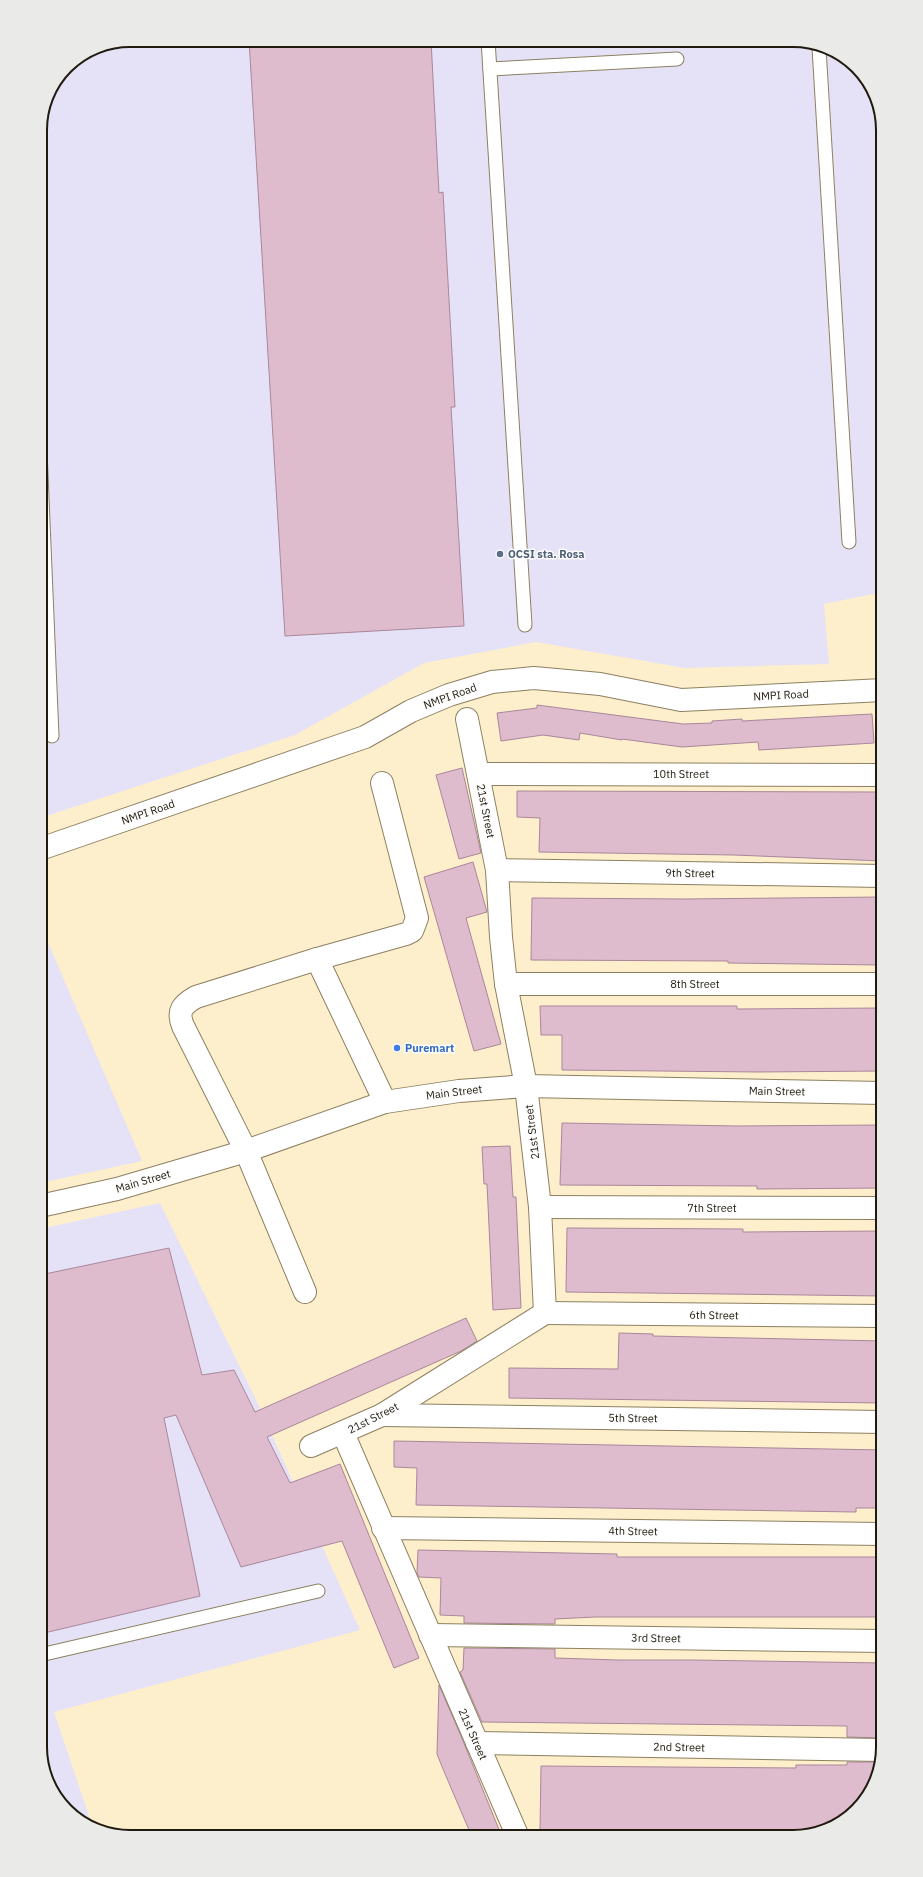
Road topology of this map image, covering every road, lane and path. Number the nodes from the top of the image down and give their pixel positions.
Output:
1 (488, 47) edge
2 (819, 51) edge
3 (678, 59) dead end
4 (490, 69) junction
5 (849, 542) dead end
6 (47, 617) edge
7 (525, 625) dead end
8 (876, 690) edge
9 (468, 719) dead end
10 (52, 736) dead end
11 (479, 774) junction
12 (876, 775) edge
13 (382, 783) dead end
14 (47, 847) edge
15 (497, 870) junction
16 (876, 876) edge
17 (317, 959) junction
18 (506, 984) junction
19 (876, 984) edge
20 (526, 1086) junction
21 (876, 1093) edge
22 (385, 1102) junction
23 (246, 1151) junction
24 (47, 1204) edge
25 (540, 1207) junction
26 (876, 1208) edge
27 (305, 1292) dead end
28 (545, 1313) junction
29 (876, 1316) edge
30 (382, 1415) junction
31 (876, 1422) edge
32 (343, 1433) junction
33 (311, 1446) dead end
34 (384, 1528) junction
35 (876, 1534) edge
36 (318, 1591) dead end
37 (430, 1635) junction
38 (876, 1641) edge
39 (47, 1653) edge
40 (477, 1743) junction
41 (876, 1750) edge
42 (515, 1830) edge

1 - 4 lane
2 - 5 lane
3 - 4 lane
4 - 7 lane
6 - 10 lane
8 - 14 street, NMPI Road
9 - 11 street, 21st Street
11 - 12 street, 10th Street
11 - 15 street, 21st Street
13 - 17 street
15 - 16 street, 9th Street
15 - 18 street, 21st Street
17 - 22 street
17 - 23 street
18 - 19 street, 8th Street
18 - 20 street, 21st Street
20 - 21 street, Main Street
20 - 22 street, Main Street
20 - 25 street, 21st Street
22 - 23 street, Main Street
23 - 24 street, Main Street
23 - 27 street
25 - 26 street, 7th Street
25 - 28 street, 21st Street
28 - 29 street, 6th Street
28 - 30 street, 21st Street
30 - 31 street, 5th Street
30 - 32 street, 21st Street
32 - 33 street, 21st Street
32 - 34 street, 21st Street
34 - 35 street, 4th Street
34 - 37 street, 21st Street
36 - 39 lane
37 - 38 street, 3rd Street
37 - 40 street, 21st Street
40 - 41 street, 2nd Street
40 - 42 street, 21st Street

